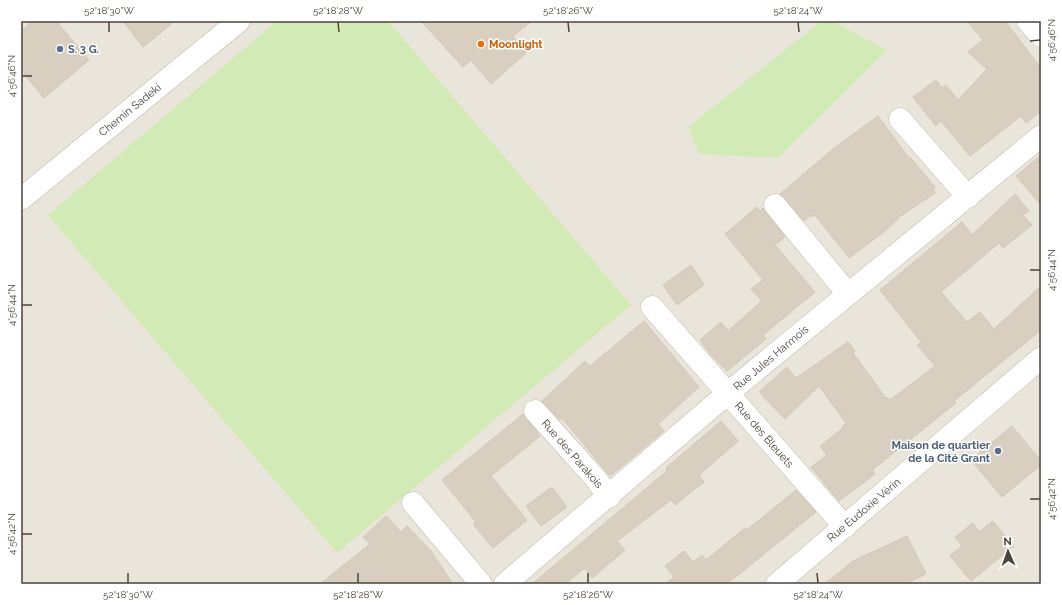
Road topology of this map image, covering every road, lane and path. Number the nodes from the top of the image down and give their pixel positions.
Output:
1 (239, 21) edge
2 (1028, 21) edge
3 (1041, 36) edge
4 (900, 119) dead end
5 (1041, 136) edge
6 (968, 197) junction
7 (21, 198) edge
8 (775, 205) dead end
9 (848, 294) junction
10 (652, 307) dead end
11 (1041, 358) edge
12 (728, 393) junction
13 (535, 411) dead end
14 (609, 497) junction
15 (413, 503) dead end
16 (845, 527) junction
17 (481, 584) edge
18 (506, 584) edge
19 (777, 584) edge

1 - 7 street, Chemin Sadeki
2 - 3 street
4 - 6 street
5 - 6 street, Rue Jules Harmois
6 - 9 street, Rue Jules Harmois
8 - 9 street
9 - 12 street, Rue Jules Harmois
10 - 12 street, Rue des Bleuets
11 - 16 street, Rue Eudoxie Vérin
12 - 14 street, Rue Jules Harmois
12 - 16 street, Rue des Bleuets
13 - 14 street, Rue des Parakois
14 - 18 street, Rue Jules Harmois
15 - 17 street
16 - 19 street, Rue Eudoxie Vérin

